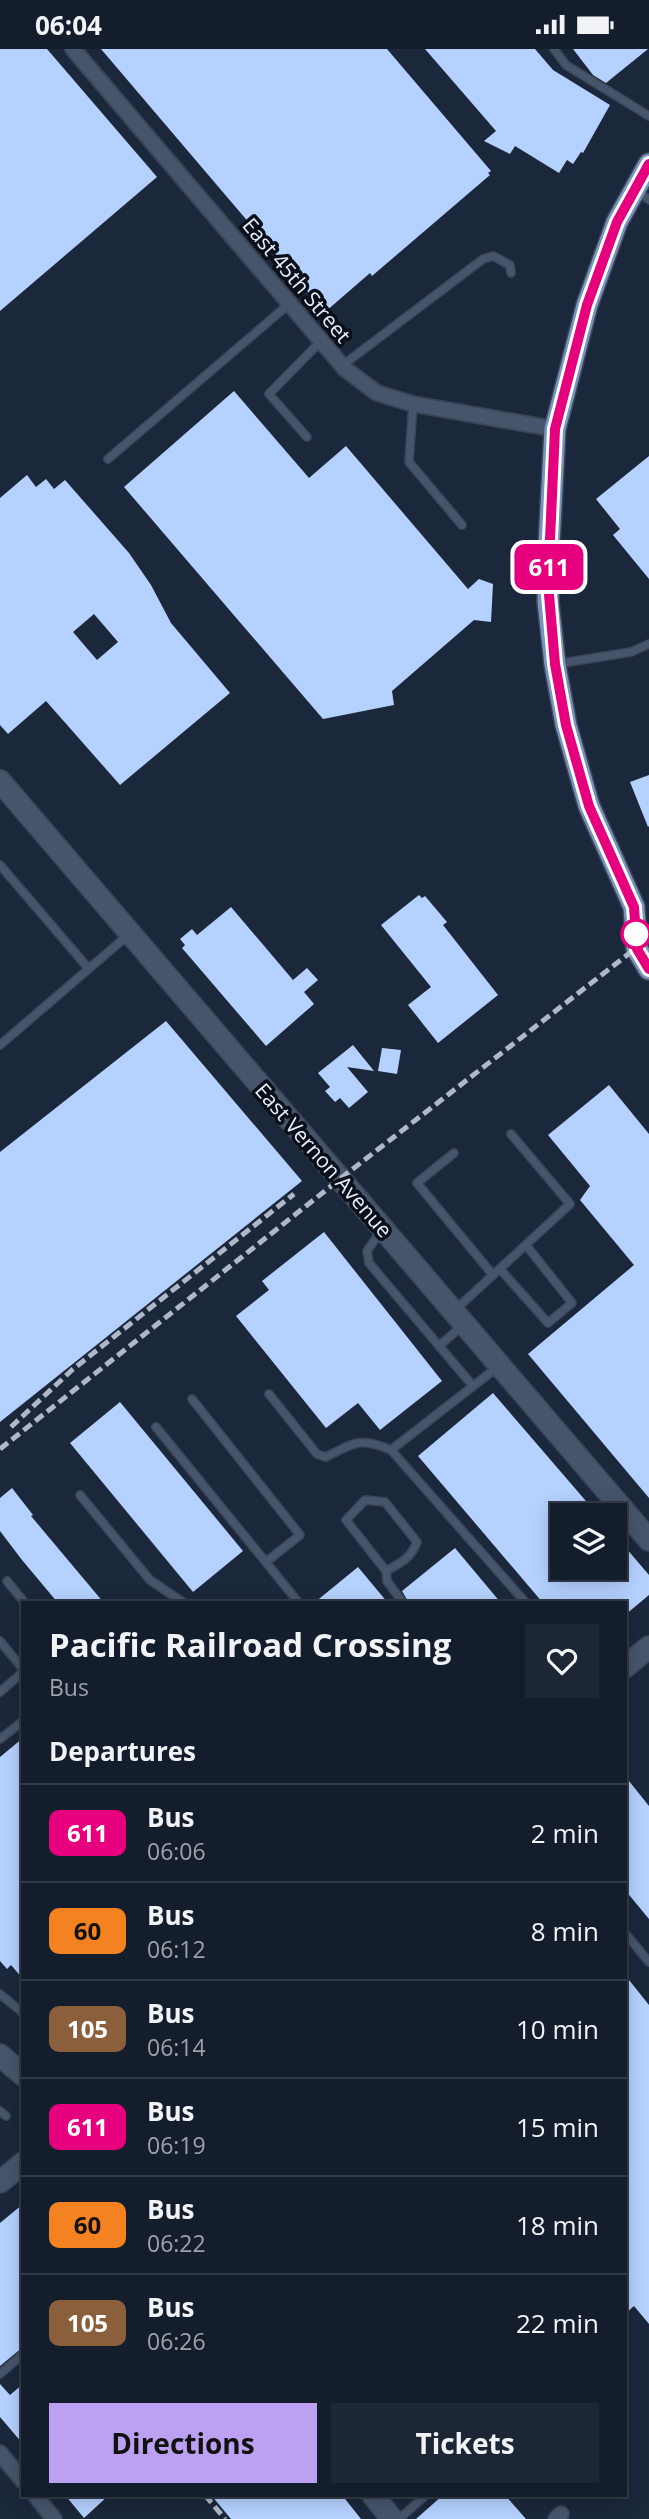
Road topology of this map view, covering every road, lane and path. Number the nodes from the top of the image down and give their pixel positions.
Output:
1 (73, 49) edge
2 (554, 49) edge
3 (649, 116) edge
4 (649, 164) edge
5 (642, 194) edge
6 (511, 273) dead end
7 (290, 304) junction
8 (322, 341) junction
9 (343, 365) junction
10 (413, 404) junction
11 (555, 429) junction
12 (307, 437) dead end
13 (108, 460) dead end
14 (462, 525) dead end
15 (649, 644) edge
16 (555, 664) junction
17 (0, 781) edge
18 (0, 865) edge
19 (642, 911) edge
20 (130, 933) junction
21 (89, 969) junction
22 (649, 969) edge
23 (0, 1045) edge
24 (510, 1134) dead end
25 (454, 1153) dead end
26 (383, 1229) junction
27 (526, 1245) junction
28 (500, 1269) junction
29 (493, 1275) junction
30 (459, 1318) junction
31 (439, 1346) junction
32 (499, 1365) junction
33 (473, 1386) junction
34 (269, 1394) dead end
35 (192, 1399) dead end
36 (156, 1427) dead end
37 (391, 1450) junction
38 (80, 1496) dead end
39 (649, 1540) edge
40 (266, 1562) junction
41 (386, 1571) junction
42 (7, 1581) dead end
43 (22, 1601) edge
44 (181, 1601) edge
45 (297, 1601) edge
46 (402, 1601) edge
47 (524, 1601) edge
48 (0, 1641) edge
49 (649, 1647) edge
50 (627, 1665) edge
51 (21, 1668) edge
52 (21, 1673) edge
53 (0, 1692) edge
54 (21, 1723) edge
55 (0, 1739) edge
56 (627, 1935) edge
57 (649, 1962) edge
58 (0, 1994) edge
59 (21, 2011) edge
60 (0, 2055) edge
61 (21, 2073) edge
62 (21, 2165) edge
63 (0, 2182) edge
64 (21, 2356) edge
65 (0, 2374) edge
66 (0, 2453) edge
67 (21, 2479) edge
68 (37, 2497) edge
69 (375, 2497) edge
70 (424, 2497) edge
71 (54, 2519) edge
72 (392, 2519) edge
73 (399, 2519) edge

1 - 7 street, East 45th Street
2 - 3 lane
4 - 5 main road
5 - 11 main road
6 - 9 lane
7 - 8 street, East 45th Street
7 - 13 lane
8 - 9 street, East 45th Street
8 - 12 lane
9 - 10 street, East 45th Street
10 - 11 street, East 45th Street
10 - 14 lane
11 - 16 main road
15 - 16 lane
16 - 19 main road
17 - 20 street, East Vernon Avenue
18 - 21 lane
19 - 22 main road
20 - 21 lane
20 - 26 street, East Vernon Avenue
21 - 23 lane
24 - 27 lane
25 - 29 lane
26 - 30 street, East Vernon Avenue
26 - 31 lane
27 - 28 lane
27 - 28 lane
28 - 29 lane
29 - 30 lane
30 - 31 lane
30 - 32 street, East Vernon Avenue
31 - 33 lane
32 - 33 lane
32 - 39 street, East Vernon Avenue
33 - 37 lane
34 - 37 lane
35 - 40 lane
36 - 40 lane
37 - 47 lane
38 - 44 lane
40 - 45 lane
41 - 41 lane
41 - 46 lane
42 - 43 lane
48 - 51 lane
49 - 50 street
52 - 53 lane
54 - 55 lane
56 - 57 lane
58 - 59 lane
60 - 61 street
62 - 63 street
64 - 65 lane
66 - 67 street
68 - 71 street
69 - 72 street
70 - 73 lane

